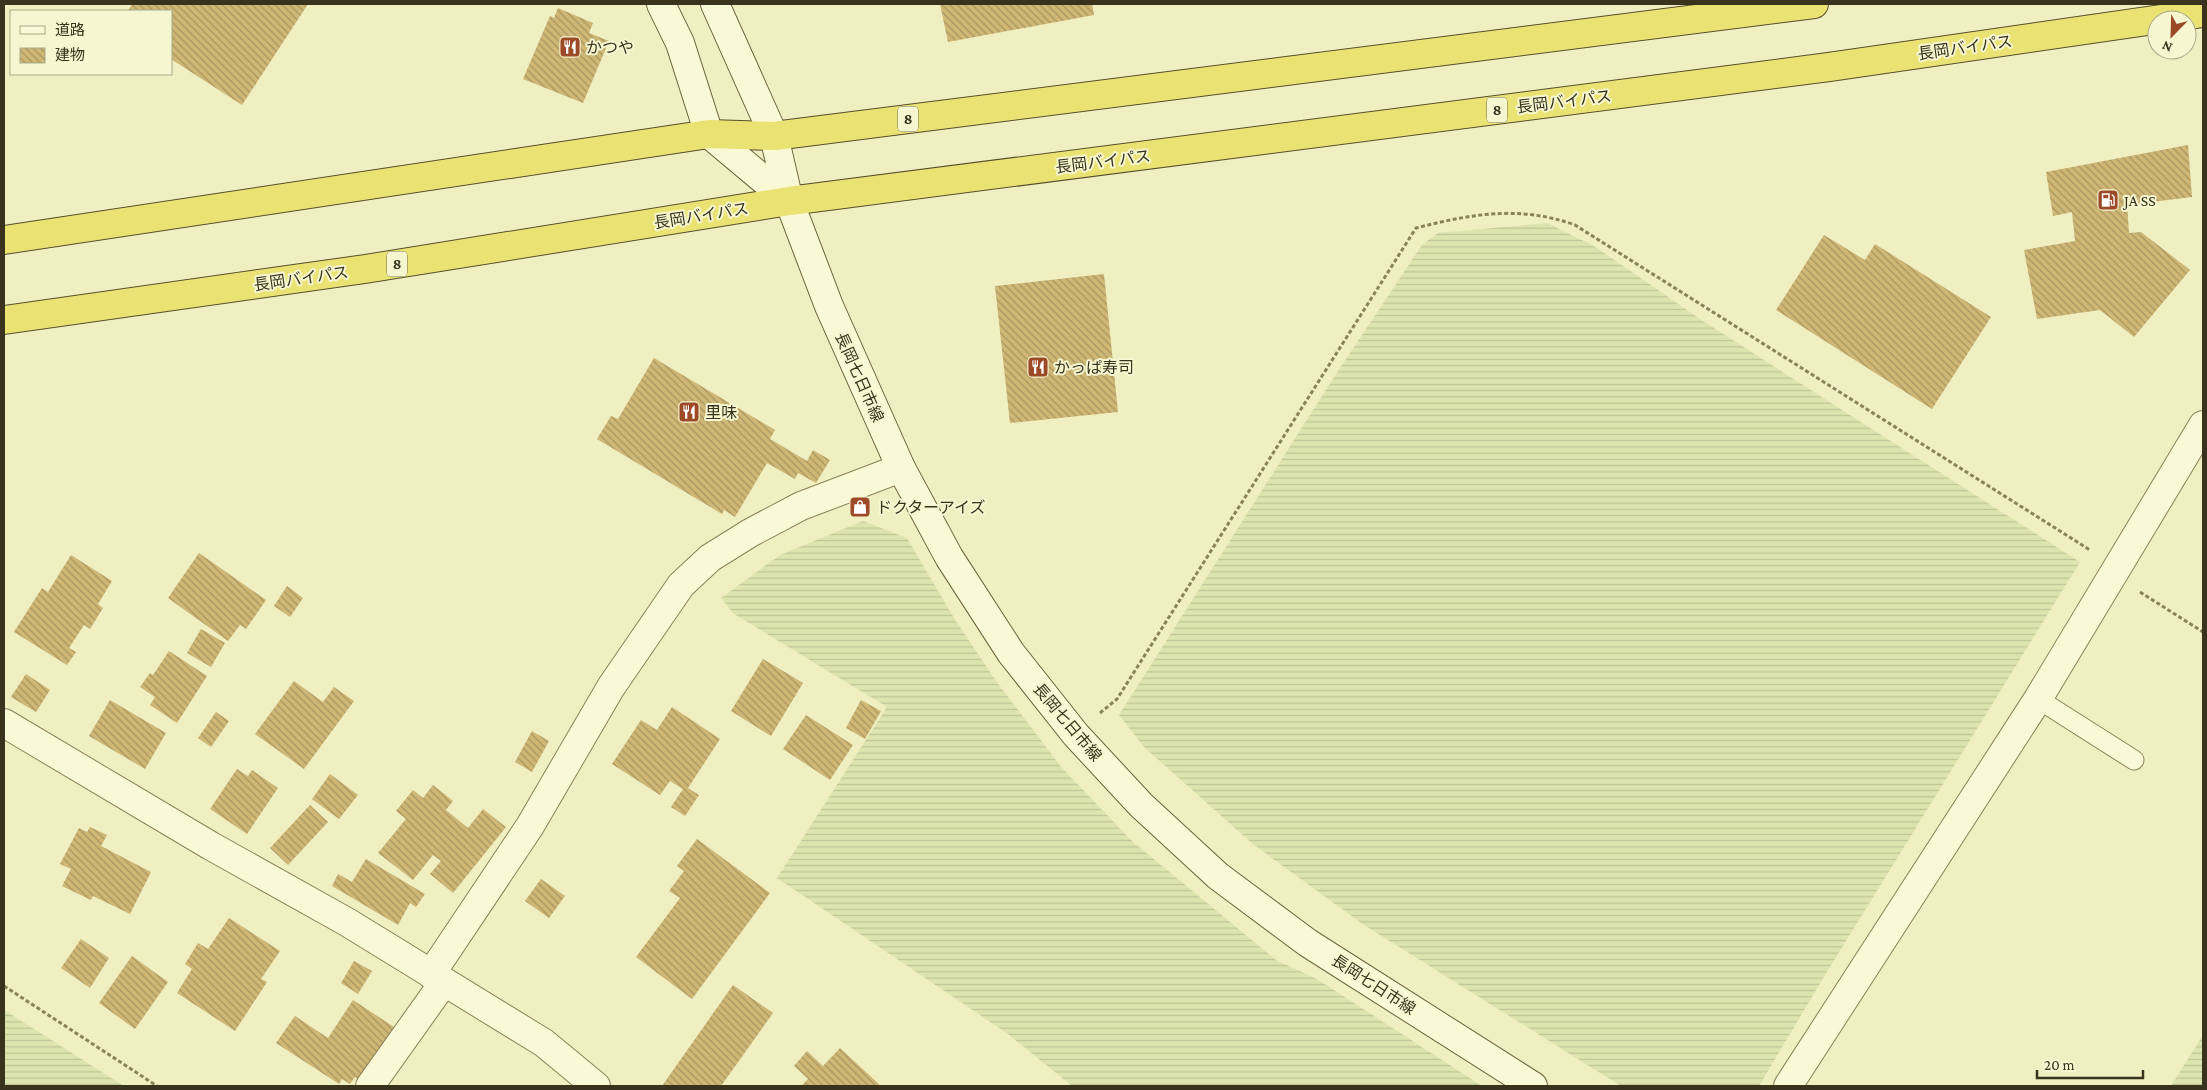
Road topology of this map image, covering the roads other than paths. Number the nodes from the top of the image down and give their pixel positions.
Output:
1 (661, 4) edge
2 (715, 4) edge
3 (1814, 4) edge
4 (2203, 13) edge
5 (709, 134) junction
6 (774, 136) junction
7 (789, 201) junction
8 (4, 240) edge
9 (4, 320) edge
10 (2202, 429) edge
11 (900, 468) junction
12 (2038, 699) junction
13 (4, 723) edge
14 (2134, 760) dead end
15 (438, 978) junction
16 (370, 1086) edge
17 (596, 1086) edge
18 (1533, 1086) edge
19 (1788, 1086) edge

1 - 5 street
2 - 6 street, 長岡七日市線
3 - 6 highway, 8
4 - 7 highway, 長岡バイパス / 8
5 - 6 highway, 8
5 - 7 street, 長岡七日市線
5 - 8 highway, 8
6 - 7 street, 長岡七日市線
7 - 9 highway, 長岡バイパス / 8
7 - 11 street, 長岡七日市線
10 - 12 street
11 - 15 street
11 - 18 street, 長岡七日市線
12 - 14 lane
12 - 19 street
13 - 15 street
15 - 16 street
15 - 17 street

